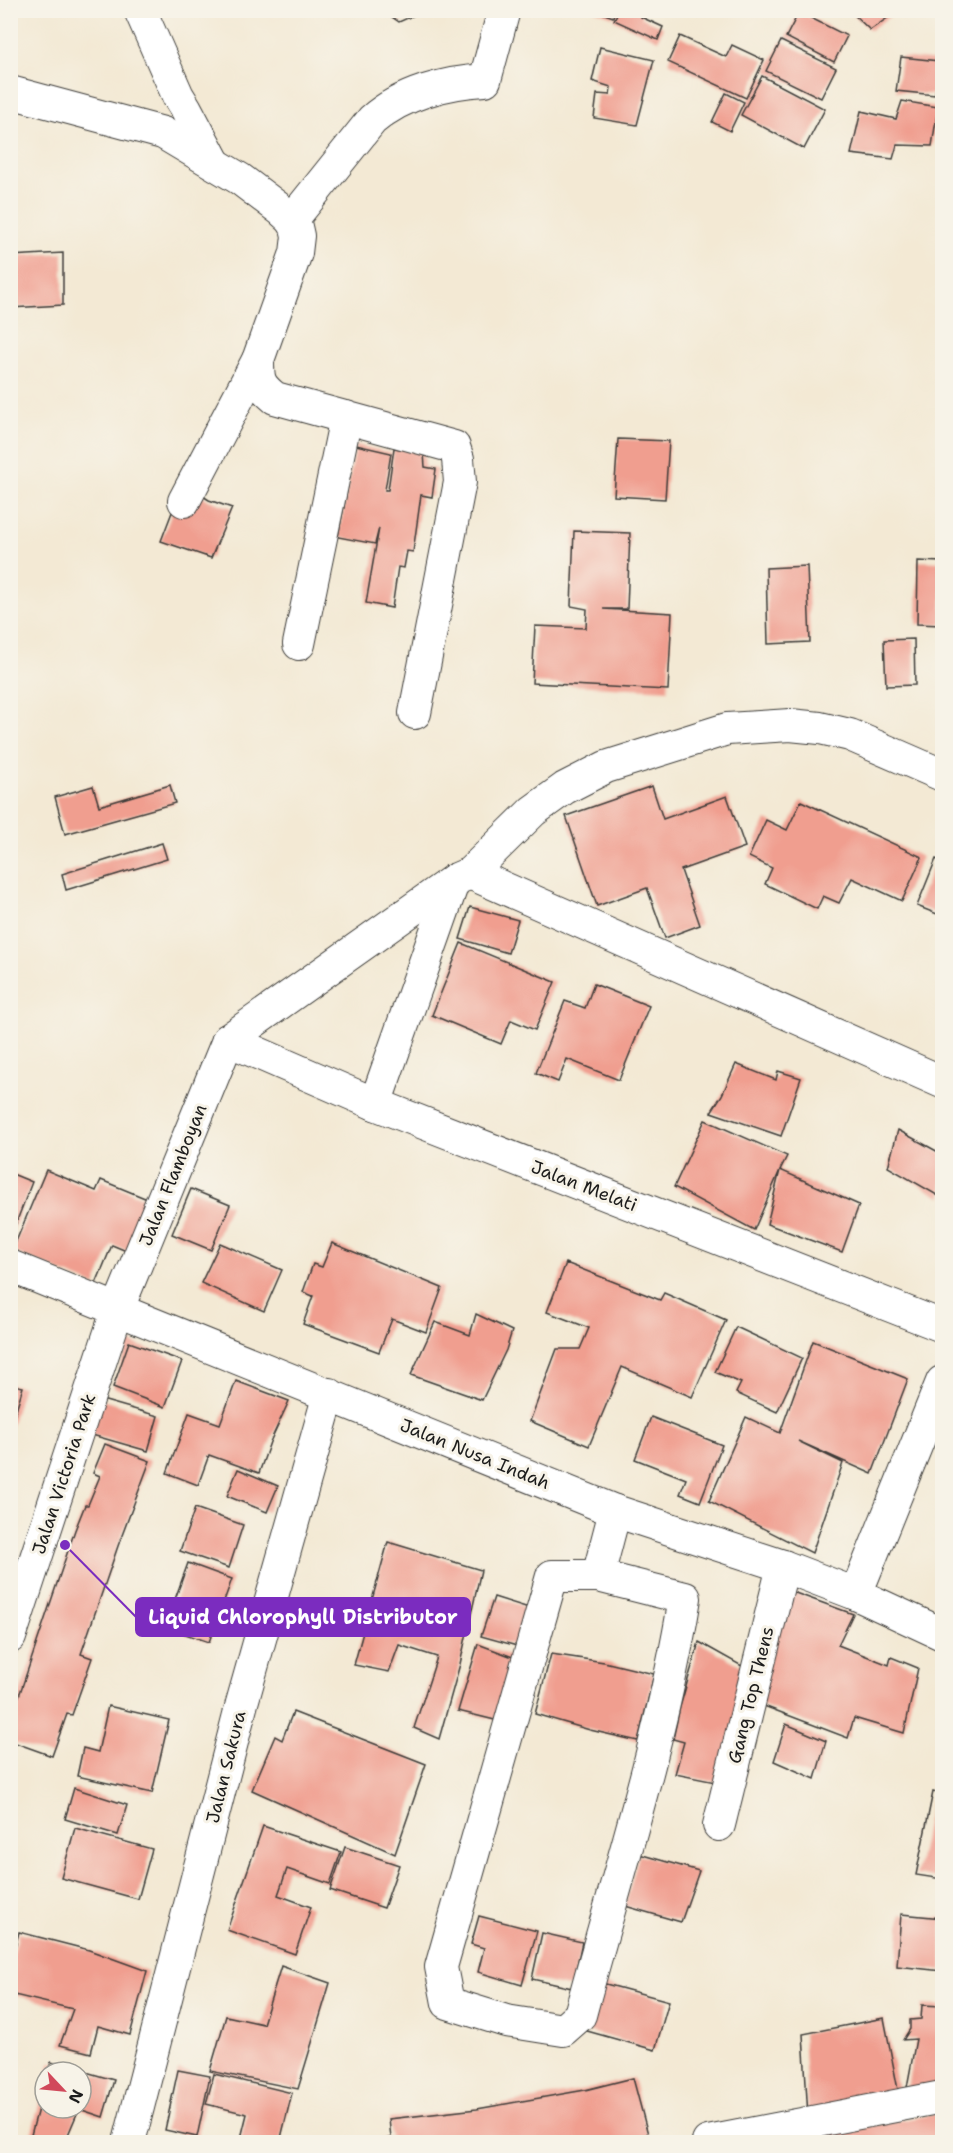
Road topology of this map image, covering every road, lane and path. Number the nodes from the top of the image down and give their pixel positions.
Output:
1 (140, 10) edge
2 (504, 10) edge
3 (10, 92) edge
4 (214, 162) junction
5 (292, 220) junction
6 (258, 360) junction
7 (346, 417) junction
8 (184, 501) dead end
9 (299, 644) dead end
10 (415, 712) dead end
11 (942, 775) edge
12 (462, 877) junction
13 (228, 1040) junction
14 (942, 1082) edge
15 (375, 1104) junction
16 (10, 1266) edge
17 (117, 1311) junction
18 (942, 1326) edge
19 (942, 1382) edge
20 (329, 1394) junction
21 (615, 1510) junction
22 (783, 1566) junction
23 (598, 1576) junction
24 (856, 1594) junction
25 (942, 1634) edge
26 (10, 1637) edge
27 (718, 1825) dead end
28 (942, 2097) edge
29 (129, 2142) edge
30 (708, 2142) edge

1 - 4 street
2 - 5 street
3 - 4 street
4 - 5 street
5 - 6 street
6 - 7 street
6 - 8 street
7 - 9 street
7 - 10 street
11 - 12 street
12 - 13 street
12 - 14 street
12 - 15 street
13 - 15 street, Jalan Melati
13 - 17 street, Jalan Flamboyan
15 - 18 street, Jalan Melati
16 - 17 street, Jalan Nusa Indah
17 - 20 street, Jalan Nusa Indah
17 - 26 street, Jalan Victoria Park
19 - 24 street
20 - 21 street, Jalan Nusa Indah
20 - 29 street, Jalan Sakura
21 - 22 street, Jalan Nusa Indah
21 - 23 street
22 - 24 street, Jalan Nusa Indah
22 - 27 street, Gang Top Thens
23 - 23 street
24 - 25 street, Jalan Nusa Indah
28 - 30 street

